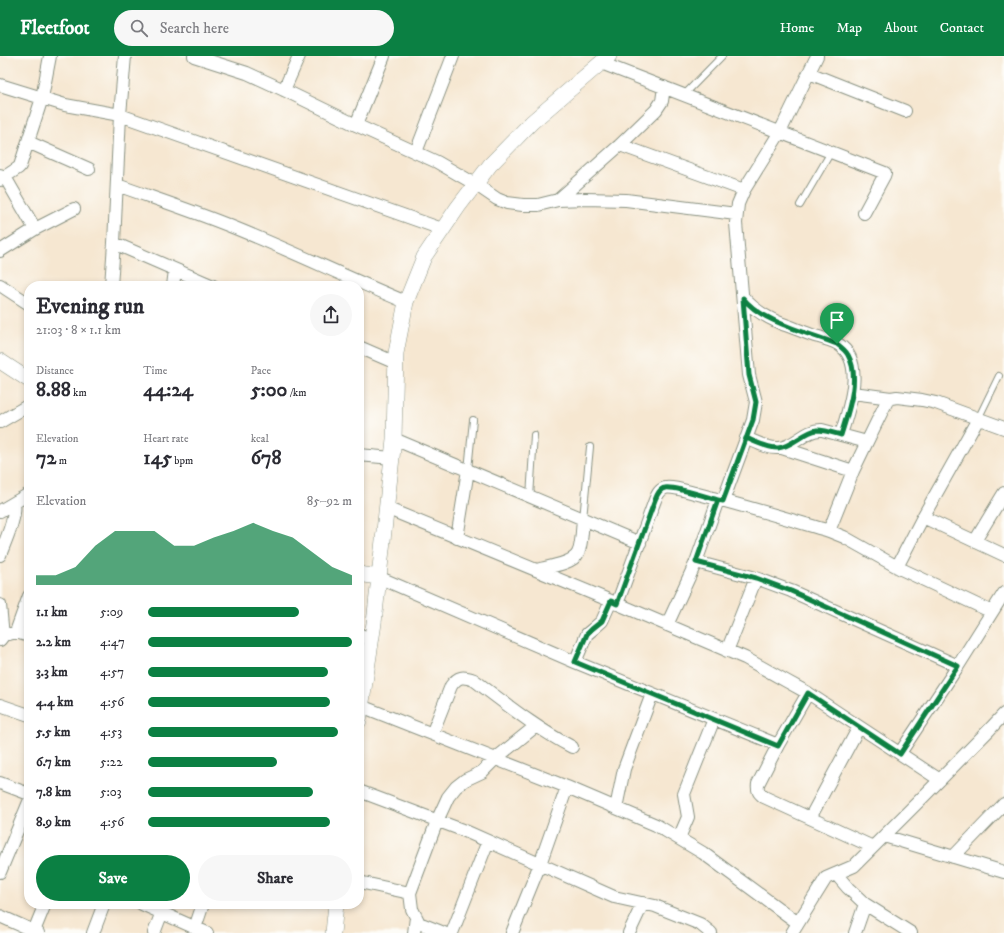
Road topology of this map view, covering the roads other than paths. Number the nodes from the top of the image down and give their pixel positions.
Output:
1 (50, 56) edge
2 (125, 56) edge
3 (194, 56) edge
4 (299, 56) edge
5 (384, 56) edge
6 (453, 56) edge
7 (722, 56) edge
8 (818, 56) edge
9 (605, 60) edge
10 (809, 73) junction
11 (0, 85) edge
12 (664, 88) junction
13 (284, 90) junction
14 (684, 95) junction
15 (42, 98) junction
16 (905, 110) dead end
17 (120, 115) junction
18 (356, 125) junction
19 (780, 132) junction
20 (28, 142) junction
21 (620, 145) junction
22 (416, 152) junction
23 (831, 152) junction
24 (89, 169) dead end
25 (2, 177) edge
26 (475, 184) junction
27 (117, 185) junction
28 (744, 190) junction
29 (558, 200) junction
30 (800, 205) dead end
31 (74, 209) dead end
32 (864, 213) dead end
33 (736, 214) junction
34 (35, 229) junction
35 (442, 229) junction
36 (114, 243) junction
37 (0, 251) edge
38 (175, 270) junction
39 (111, 281) edge
40 (174, 281) edge
41 (201, 281) edge
42 (356, 281) edge
43 (364, 284) edge
44 (0, 285) edge
45 (743, 298) junction
46 (24, 301) edge
47 (406, 302) junction
48 (364, 349) edge
49 (0, 361) edge
50 (396, 363) junction
51 (999, 376) dead end
52 (24, 377) edge
53 (853, 393) junction
54 (891, 398) junction
55 (24, 408) edge
56 (978, 419) junction
57 (473, 420) dead end
58 (0, 422) edge
59 (1004, 428) edge
60 (534, 435) dead end
61 (841, 435) junction
62 (746, 438) junction
63 (394, 439) junction
64 (867, 442) junction
65 (590, 447) dead end
66 (782, 448) junction
67 (364, 455) edge
68 (392, 458) junction
69 (468, 470) junction
70 (853, 471) junction
71 (1004, 493) edge
72 (24, 497) edge
73 (530, 497) junction
74 (720, 500) junction
75 (14, 503) junction
76 (386, 508) junction
77 (0, 510) edge
78 (923, 517) junction
79 (583, 519) junction
80 (829, 531) junction
81 (457, 538) junction
82 (975, 541) junction
83 (640, 544) junction
84 (0, 555) edge
85 (1004, 555) edge
86 (696, 562) junction
87 (897, 567) junction
88 (536, 570) junction
89 (364, 575) edge
90 (378, 577) junction
91 (756, 578) junction
92 (1004, 593) edge
93 (614, 603) junction
94 (0, 605) edge
95 (24, 610) edge
96 (992, 612) junction
97 (667, 625) junction
98 (16, 632) junction
99 (24, 634) edge
100 (365, 637) edge
101 (1, 638) edge
102 (727, 651) junction
103 (364, 654) edge
104 (575, 662) junction
105 (958, 666) junction
106 (808, 693) junction
107 (652, 694) junction
108 (0, 705) edge
109 (364, 707) edge
110 (24, 712) edge
111 (1004, 714) edge
112 (714, 719) junction
113 (536, 726) junction
114 (859, 727) junction
115 (432, 734) junction
116 (778, 746) junction
117 (572, 747) dead end
118 (900, 754) junction
119 (494, 759) junction
120 (940, 780) junction
121 (0, 783) edge
122 (567, 787) junction
123 (24, 792) edge
124 (364, 794) edge
125 (616, 808) junction
126 (1002, 809) edge
127 (24, 814) edge
128 (810, 818) junction
129 (437, 821) junction
130 (884, 836) junction
131 (679, 838) junction
132 (488, 841) junction
133 (873, 847) junction
134 (953, 857) junction
135 (540, 864) junction
136 (0, 872) edge
137 (1004, 872) edge
138 (836, 874) junction
139 (364, 883) edge
140 (410, 894) junction
141 (643, 903) junction
142 (865, 904) junction
143 (43, 909) edge
144 (102, 909) edge
145 (154, 909) edge
146 (201, 909) edge
147 (335, 909) edge
148 (162, 912) junction
149 (0, 916) edge
150 (416, 917) junction
151 (195, 928) junction
152 (795, 928) edge
153 (15, 929) edge
154 (36, 932) edge
155 (93, 933) edge
156 (154, 933) edge
157 (207, 933) edge
158 (333, 933) edge
159 (414, 933) edge
160 (444, 933) edge
161 (452, 933) edge
162 (512, 933) edge
163 (629, 933) edge
164 (711, 933) edge
165 (855, 933) edge
166 (911, 933) edge

1 - 15 street
2 - 17 street
3 - 13 street
4 - 13 street
5 - 18 street
6 - 22 street
7 - 14 lane
8 - 10 street
9 - 12 street
9 - 26 street
10 - 16 street
10 - 19 street
11 - 15 street
12 - 14 street
12 - 21 street
13 - 18 street
14 - 19 street
15 - 17 street
15 - 20 street
17 - 27 street
17 - 35 street
18 - 22 street
19 - 23 street
19 - 28 street
20 - 24 street
20 - 25 street
21 - 28 street
21 - 29 street
22 - 26 street
23 - 30 lane
23 - 32 street
25 - 34 street
26 - 29 street
26 - 35 street
27 - 36 street
27 - 42 street
28 - 33 street
29 - 33 street
31 - 34 street
33 - 45 street
34 - 37 street
35 - 47 street
36 - 38 street
36 - 39 street
38 - 40 street
38 - 41 street
43 - 47 street
44 - 46 street
45 - 53 street
45 - 62 street
47 - 50 street
48 - 50 street
49 - 52 street
50 - 63 street
51 - 56 lane
53 - 54 street
53 - 61 street
54 - 56 street
54 - 64 street
55 - 58 street
56 - 59 street
56 - 78 street
57 - 69 lane
60 - 73 lane
61 - 64 street
61 - 66 street
62 - 66 street
62 - 74 street
63 - 68 street
63 - 69 street
64 - 70 street
65 - 79 lane
66 - 70 street
67 - 68 street
68 - 76 street
69 - 73 street
69 - 81 street
70 - 80 street
71 - 82 street
72 - 75 street
73 - 79 street
74 - 80 street
74 - 83 street
74 - 86 street
75 - 77 street
75 - 84 street
76 - 81 street
76 - 90 street
78 - 82 street
78 - 87 street
79 - 83 street
79 - 88 street
80 - 87 street
81 - 88 street
82 - 85 street
83 - 93 street
86 - 91 street
86 - 97 street
87 - 96 street
88 - 93 street
89 - 90 street
90 - 100 street
90 - 104 street
91 - 102 street
91 - 105 street
92 - 96 street
93 - 97 street
93 - 104 street
94 - 101 street
95 - 98 street
96 - 105 street
97 - 102 street
98 - 99 street
98 - 101 street
100 - 103 street
102 - 106 street
104 - 107 street
105 - 118 street
106 - 114 street
106 - 116 street
107 - 112 street
107 - 125 street
108 - 110 street
109 - 115 street
111 - 120 street
112 - 116 street
112 - 131 street
113 - 115 street
113 - 117 street
113 - 119 street
114 - 118 street
114 - 128 street
115 - 119 street
116 - 128 street
118 - 120 street
119 - 122 street
119 - 129 street
120 - 130 street
121 - 123 street
122 - 125 street
122 - 135 street
124 - 129 street
125 - 131 street
126 - 134 street
127 - 136 street
128 - 133 street
129 - 132 street
129 - 140 street
130 - 133 street
130 - 134 street
131 - 152 street
132 - 135 street
132 - 161 street
133 - 138 street
134 - 137 street
135 - 141 street
135 - 162 street
138 - 142 street
138 - 152 street
139 - 140 street
140 - 150 street
141 - 163 street
141 - 164 street
142 - 165 street
142 - 166 street
143 - 154 street
144 - 155 street
145 - 148 street
146 - 151 street
147 - 158 street
148 - 151 street
148 - 156 street
149 - 153 street
150 - 159 street
150 - 160 street
151 - 157 street
153 - 154 street

